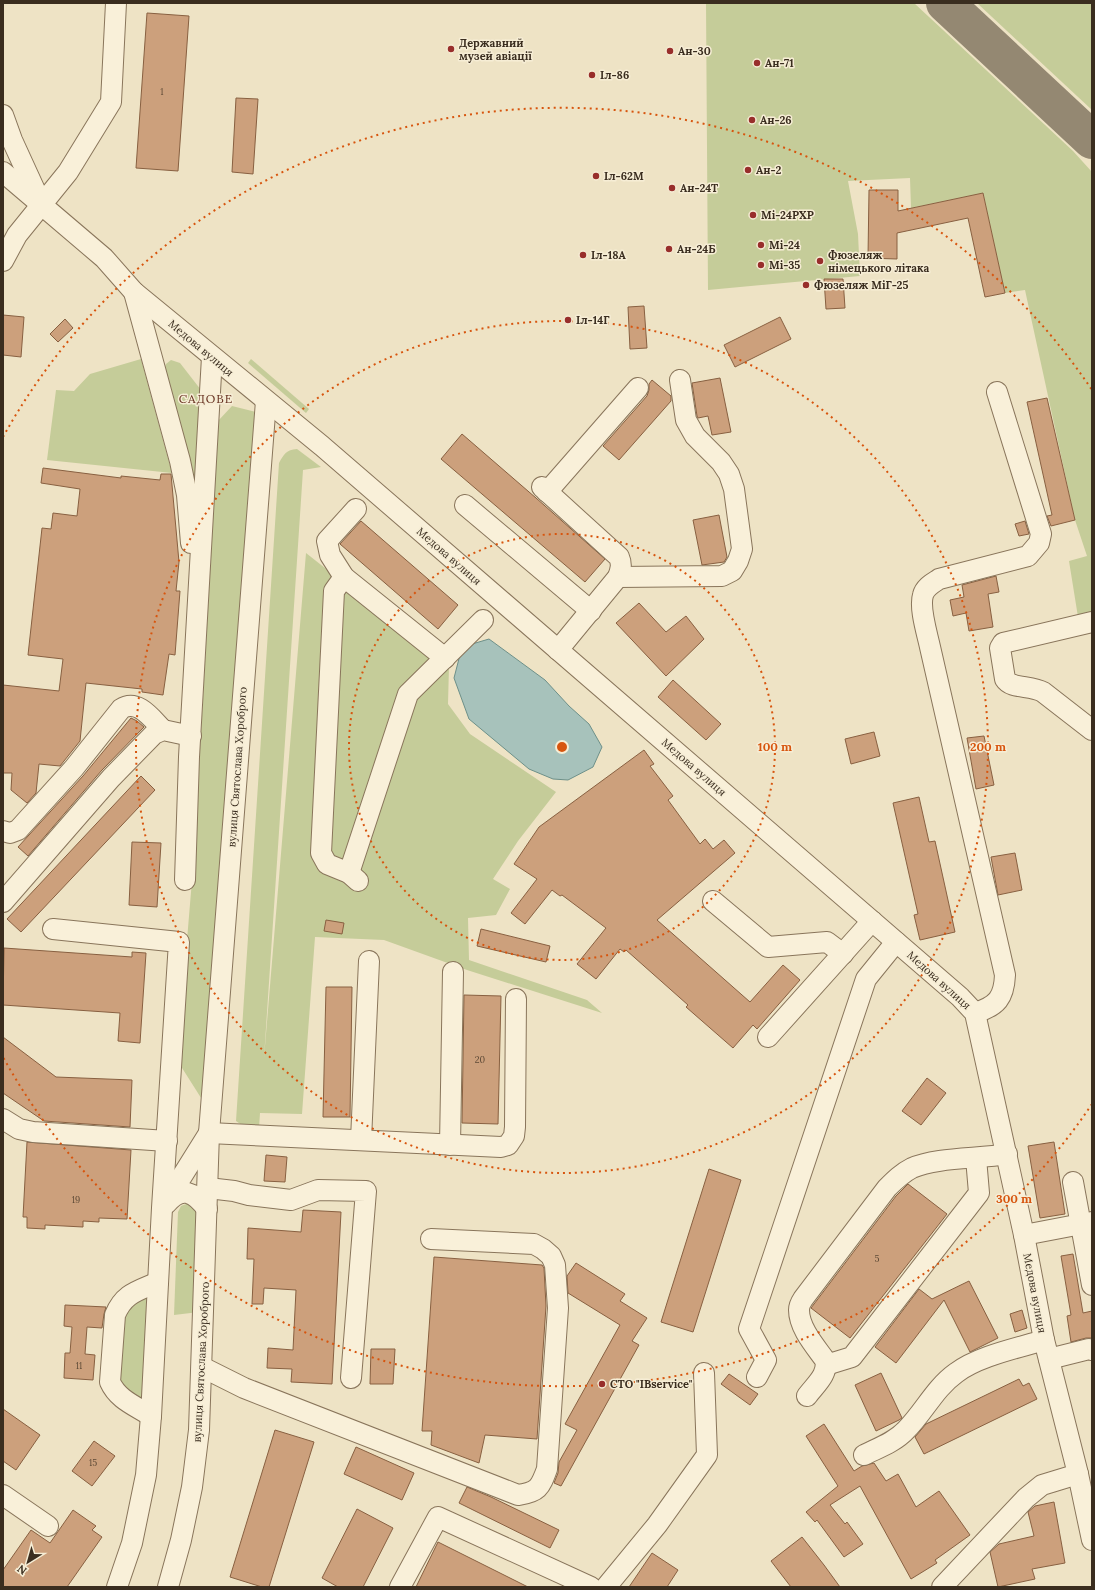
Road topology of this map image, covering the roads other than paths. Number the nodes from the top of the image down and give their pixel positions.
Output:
1 (116, 3) edge
2 (3, 116) edge
3 (3, 172) edge
4 (41, 204) junction
5 (3, 261) edge
6 (134, 292) junction
7 (212, 357) junction
8 (680, 380) dead end
9 (638, 388) dead end
10 (997, 392) dead end
11 (266, 401) junction
12 (465, 505) dead end
13 (356, 509) dead end
14 (344, 577) junction
15 (618, 577) junction
16 (198, 598) junction
17 (591, 611) junction
18 (483, 620) dead end
19 (1092, 622) edge
20 (558, 650) junction
21 (445, 658) junction
22 (163, 730) junction
23 (1092, 730) edge
24 (191, 736) junction
25 (3, 831) edge
26 (185, 880) dead end
27 (713, 901) dead end
28 (3, 902) edge
29 (872, 921) junction
30 (53, 929) dead end
31 (896, 942) junction
32 (843, 954) junction
33 (369, 961) dead end
34 (453, 972) dead end
35 (516, 999) dead end
36 (975, 1013) junction
37 (768, 1037) dead end
38 (3, 1120) edge
39 (209, 1133) junction
40 (361, 1140) junction
41 (167, 1141) junction
42 (450, 1145) junction
43 (1007, 1154) junction
44 (976, 1158) junction
45 (1073, 1182) dead end
46 (208, 1188) junction
47 (162, 1208) junction
48 (207, 1209) junction
49 (1086, 1223) edge
50 (1024, 1234) junction
51 (431, 1239) dead end
52 (158, 1282) junction
53 (1092, 1285) edge
54 (1044, 1340) junction
55 (1092, 1350) edge
56 (1049, 1359) junction
57 (826, 1365) junction
58 (202, 1367) junction
59 (704, 1373) dead end
60 (757, 1377) dead end
61 (351, 1378) dead end
62 (807, 1396) dead end
63 (151, 1416) junction
64 (864, 1455) dead end
65 (1078, 1474) junction
66 (3, 1495) edge
67 (48, 1526) dead end
68 (1092, 1540) edge
69 (117, 1587) edge
70 (168, 1587) edge
71 (400, 1587) edge
72 (591, 1587) edge
73 (606, 1587) edge
74 (942, 1587) edge

1 - 4 street
2 - 4 street
3 - 4 street, Медова вулиця
4 - 5 street
4 - 6 street, Медова вулиця
6 - 7 street, Медова вулиця
6 - 16 street
7 - 11 street, Медова вулиця
7 - 16 street
8 - 15 street
9 - 15 street
10 - 36 street
11 - 20 street, Медова вулиця
11 - 39 street, вулиця Святослава Хороброго
12 - 17 street
13 - 14 street
14 - 21 street
14 - 21 street
15 - 17 street
16 - 24 street
17 - 20 street
18 - 21 street
19 - 23 street
20 - 29 street, Медова вулиця
22 - 24 street
22 - 25 street
22 - 28 street
24 - 26 street
27 - 32 street
29 - 31 street, Медова вулиця
29 - 32 street
30 - 41 street, вулиця Святослава Хороброго
31 - 36 street, Медова вулиця
31 - 60 street
32 - 37 street
33 - 40 street
34 - 42 street
35 - 42 street
36 - 43 street, Медова вулиця
38 - 41 street
39 - 40 street
39 - 46 street, вулиця Святослава Хороброго
39 - 47 street, вулиця Святослава Хороброго
40 - 42 street
41 - 47 street, вулиця Святослава Хороброго
43 - 44 street
43 - 50 street, Медова вулиця
44 - 57 street
44 - 57 street
45 - 49 street
46 - 48 street, вулиця Святослава Хороброго
46 - 61 street
47 - 48 street
47 - 52 street, вулиця Святослава Хороброго
48 - 58 street, вулиця Святослава Хороброго
49 - 50 street
49 - 53 street
50 - 54 street, Медова вулиця
51 - 58 street
52 - 63 street, вулиця Святослава Хороброго
52 - 63 street
54 - 56 street, Медова вулиця
54 - 64 street
55 - 56 street
56 - 65 street, Медова вулиця
57 - 62 street
58 - 70 street, вулиця Святослава Хороброго
59 - 73 street
63 - 69 street, вулиця Святослава Хороброго
65 - 68 street, Медова вулиця
65 - 74 street
66 - 67 street
71 - 72 street

